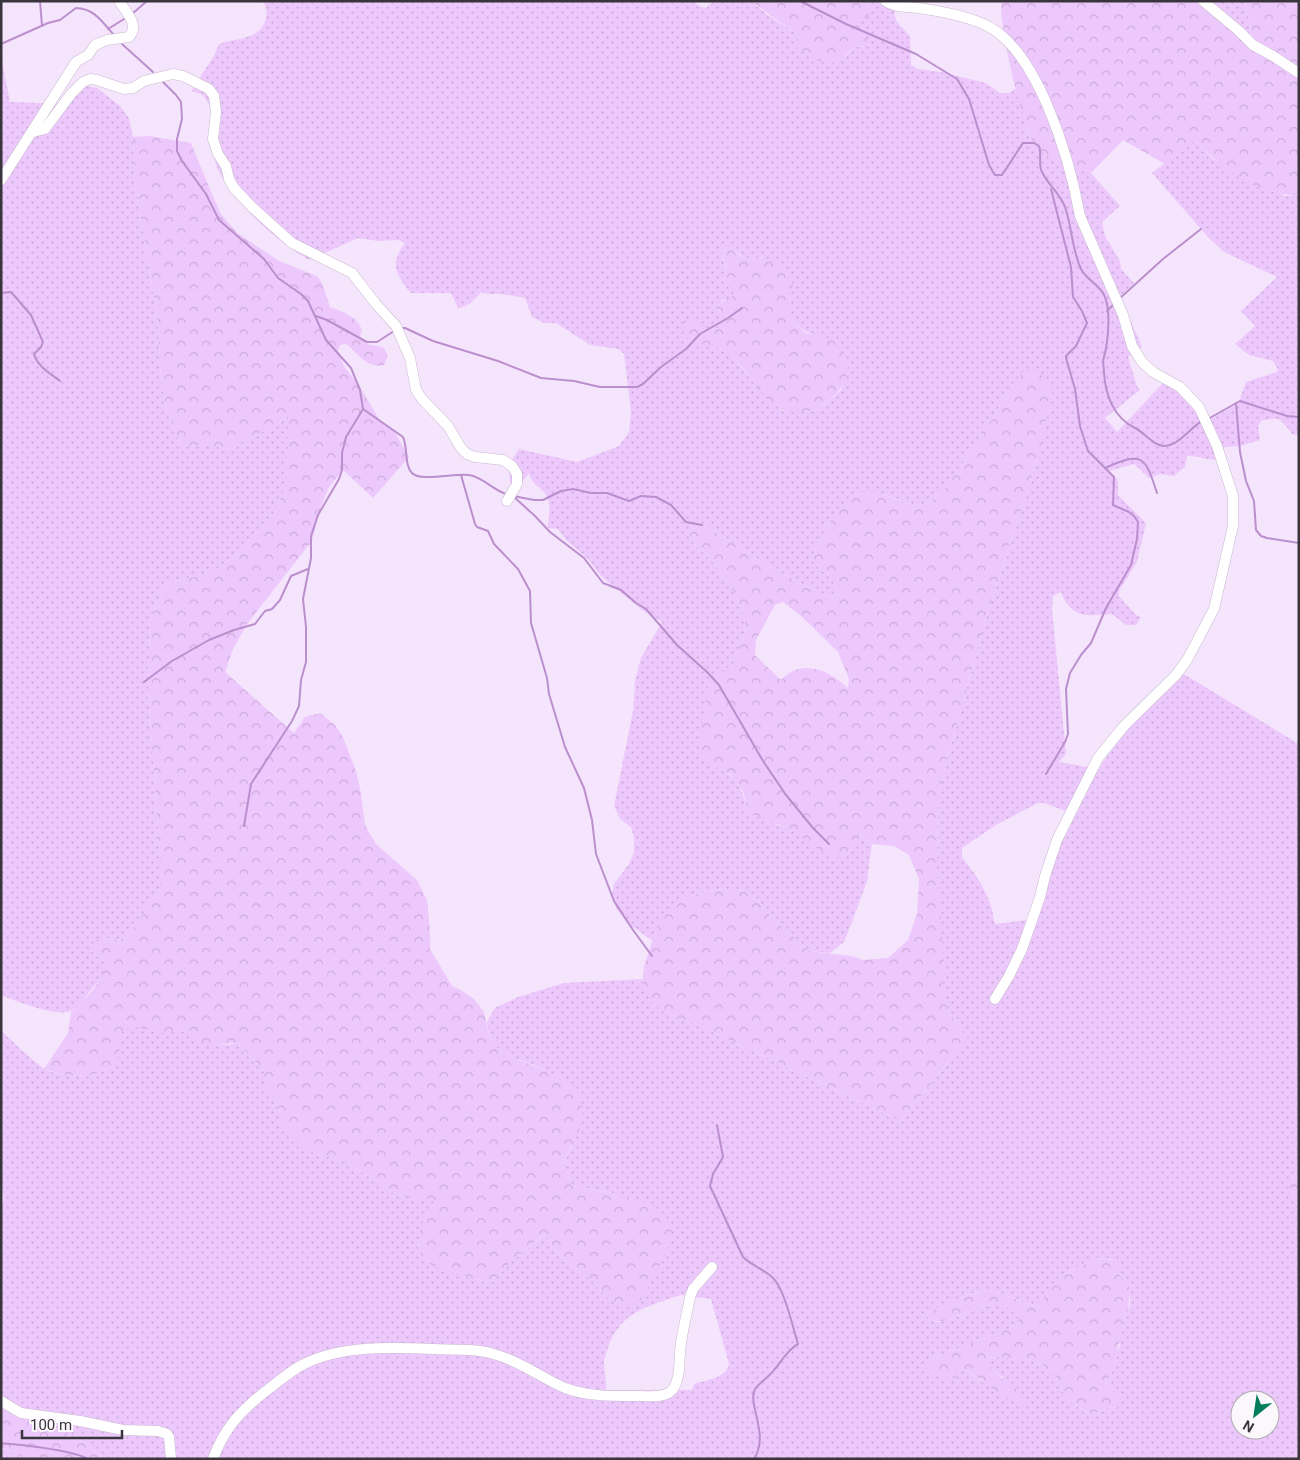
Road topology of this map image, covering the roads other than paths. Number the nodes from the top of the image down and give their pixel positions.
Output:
1 (119, 1) edge
2 (885, 1) edge
3 (1203, 1) edge
4 (904, 4) edge
5 (1299, 73) edge
6 (33, 132) junction
7 (1, 180) edge
8 (508, 500) dead end
9 (995, 999) dead end
10 (712, 1267) dead end
11 (1, 1401) edge
12 (171, 1459) edge
13 (213, 1459) edge

1 - 6 street
2 - 4 street
3 - 5 street
4 - 9 street
6 - 7 street
6 - 8 street
10 - 13 street
11 - 12 street

